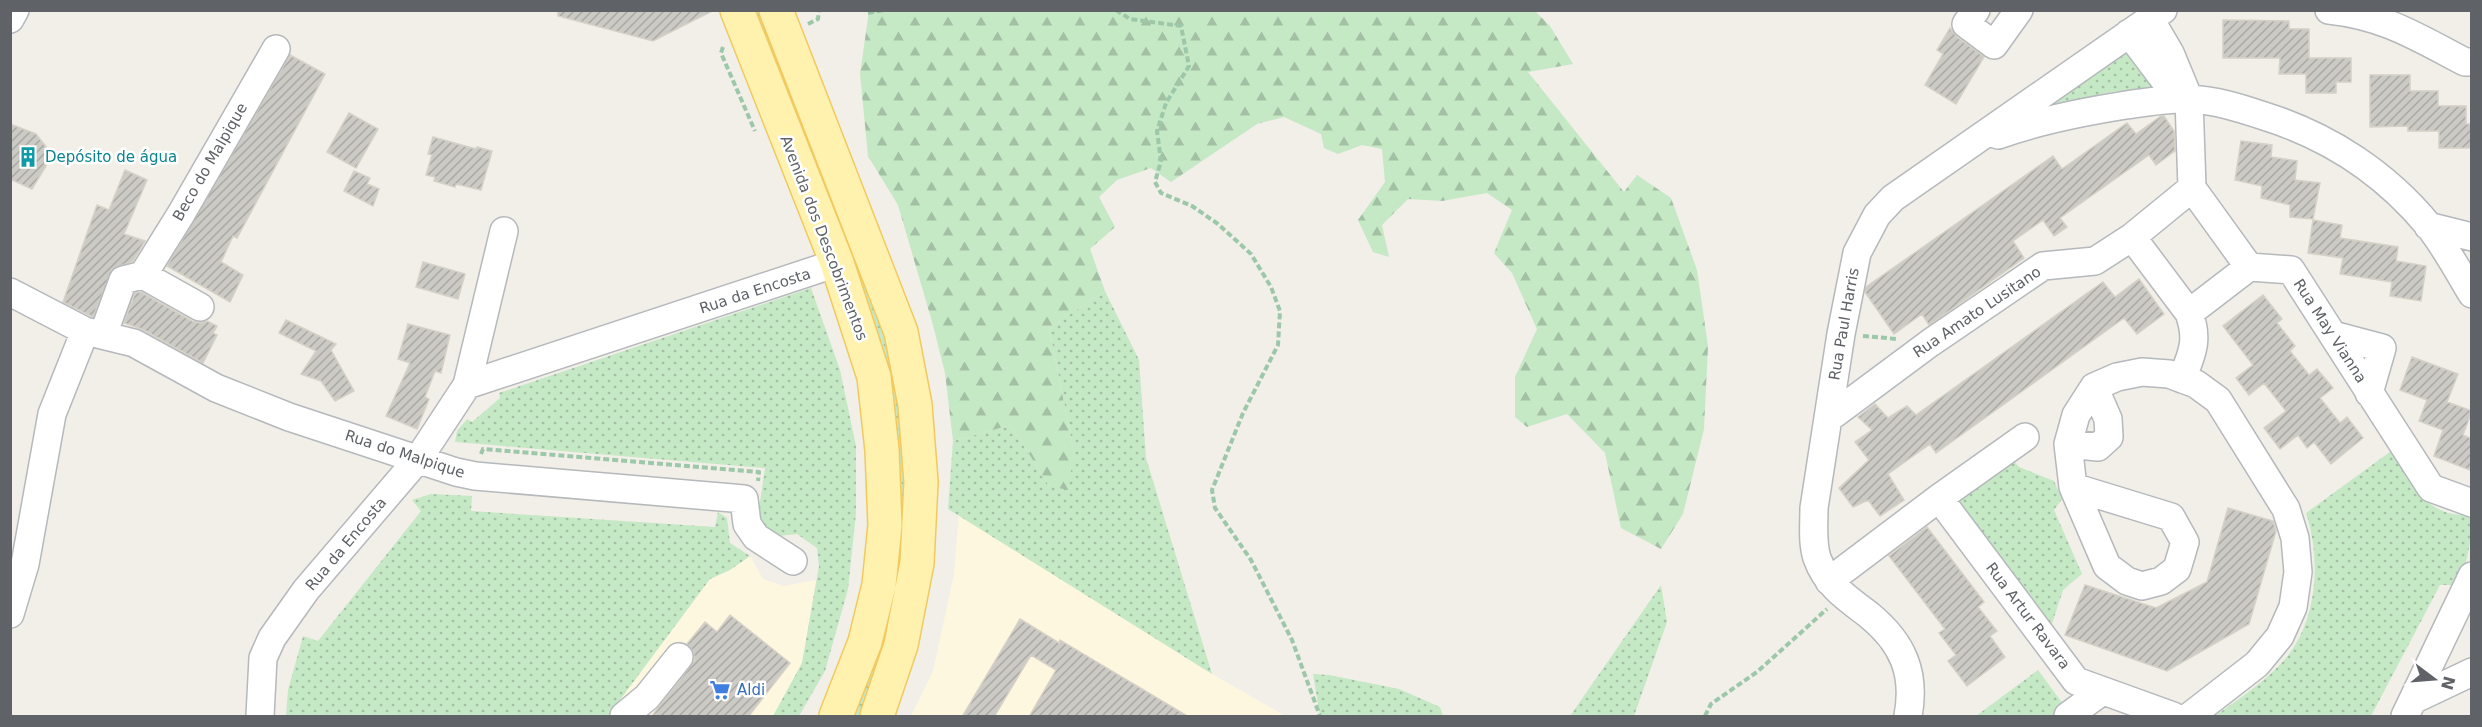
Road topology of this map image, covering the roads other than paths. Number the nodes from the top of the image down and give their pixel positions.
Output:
1 (15, 10) edge
2 (737, 10) edge
3 (1976, 10) edge
4 (2019, 10) edge
5 (2329, 10) edge
6 (10, 19) edge
7 (789, 19) edge
8 (2147, 21) edge
9 (276, 48) dead end
10 (2472, 62) edge
11 (2189, 99) junction
12 (1965, 147) junction
13 (2192, 188) junction
14 (2428, 225) junction
15 (504, 231) dead end
16 (2132, 237) junction
17 (2472, 237) edge
18 (837, 263) junction
19 (2249, 267) junction
20 (143, 275) junction
21 (10, 292) edge
22 (2472, 294) edge
23 (200, 307) dead end
24 (2189, 313) junction
25 (94, 333) junction
26 (2182, 379) junction
27 (467, 385) junction
28 (2094, 387) junction
29 (1829, 418) junction
30 (2025, 437) dead end
31 (2068, 444) junction
32 (419, 458) junction
33 (2073, 487) dead end
34 (1939, 498) junction
35 (2472, 503) edge
36 (793, 561) dead end
37 (2472, 576) edge
38 (1835, 589) junction
39 (10, 614) edge
40 (679, 657) dead end
41 (2472, 672) edge
42 (2101, 692) junction
43 (2409, 708) edge
44 (1909, 715) edge
45 (626, 716) edge
46 (260, 717) edge
47 (836, 717) edge
48 (877, 717) edge
49 (2068, 717) edge
50 (2173, 717) edge
51 (2190, 717) edge

1 - 6 street
2 - 18 main road, Avenida dos Descobrimentos
3 - 4 street
5 - 10 street
7 - 48 main road
8 - 11 street
8 - 12 street, Rua Paul Harris
9 - 20 street, Beco do Malpique
11 - 12 street
11 - 13 street
11 - 14 street
12 - 29 street, Rua Paul Harris
13 - 16 street, Rua Amato Lusitano
13 - 19 street
14 - 17 street
14 - 22 street
15 - 27 street, Rua da Encosta
16 - 24 street
16 - 29 street, Rua Amato Lusitano
18 - 27 street, Rua da Encosta
18 - 47 main road, Avenida dos Descobrimentos
19 - 24 street
19 - 35 street, Rua May Vianna
20 - 23 street
20 - 25 street, Beco do Malpique
21 - 25 street, Rua do Malpique
24 - 26 street
25 - 32 street, Rua do Malpique
25 - 39 street
26 - 28 street
26 - 51 street
27 - 32 street, Rua da Encosta
28 - 31 street
28 - 31 street
29 - 38 street, Rua Paul Harris
30 - 34 street
31 - 33 street
32 - 36 street, Rua do Malpique
32 - 46 street, Rua da Encosta
34 - 38 street
34 - 42 street, Rua Artur Ravara
37 - 43 street
38 - 44 street, Rua Paul Harris
40 - 45 street
41 - 43 street
42 - 49 street
42 - 50 street, Rua Artur Ravara

